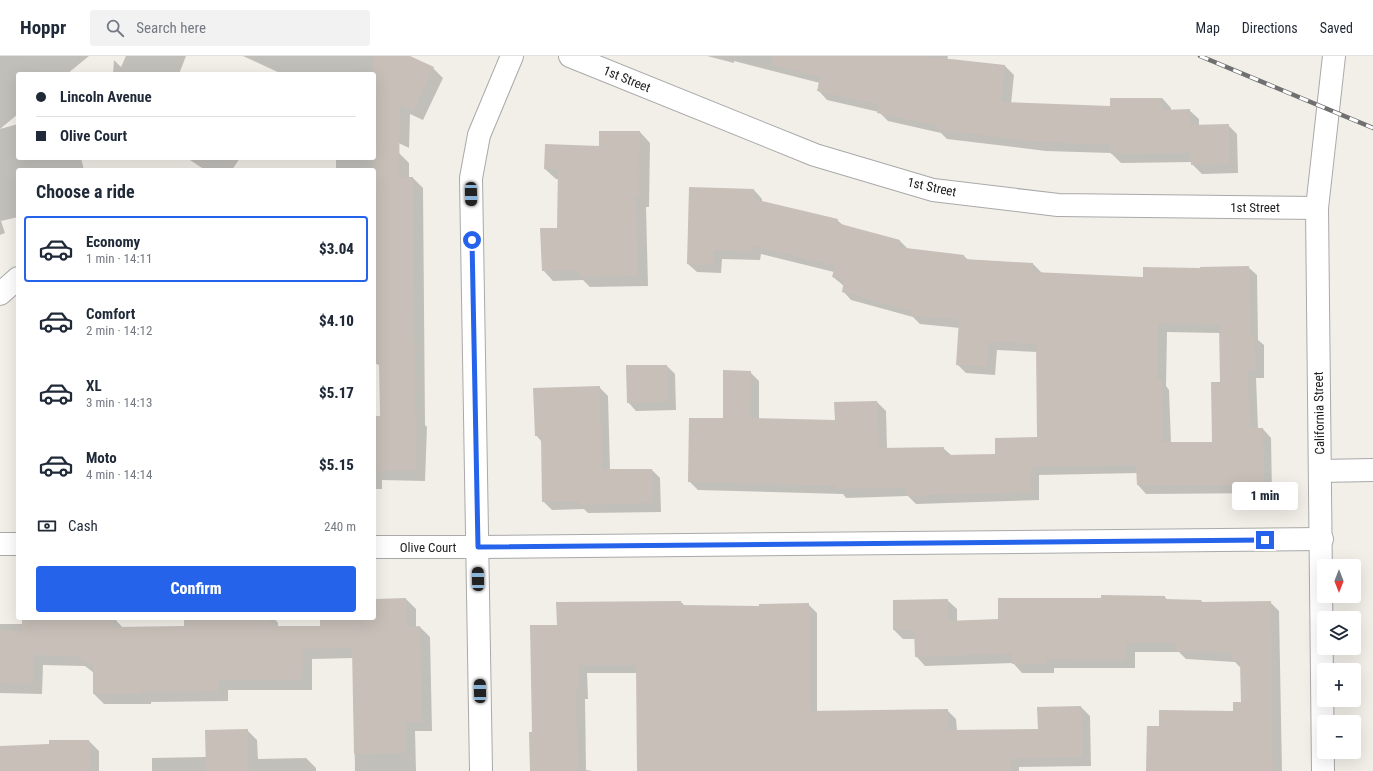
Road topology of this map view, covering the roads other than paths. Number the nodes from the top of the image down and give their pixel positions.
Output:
1 (512, 56) edge
2 (570, 56) edge
3 (1334, 56) edge
4 (1317, 208) junction
5 (16, 280) edge
6 (0, 294) edge
7 (1373, 470) edge
8 (1320, 471) junction
9 (1322, 539) junction
10 (0, 544) edge
11 (16, 544) edge
12 (376, 546) edge
13 (478, 547) junction
14 (481, 771) edge
15 (1323, 771) edge

1 - 13 street
2 - 4 street, 1st Street
3 - 4 street, California Street
4 - 8 street, California Street
5 - 6 street
7 - 8 street
8 - 9 street, California Street
9 - 13 street, Olive Court
9 - 15 street, California Street
10 - 11 street
12 - 13 street, Olive Court
13 - 14 street

